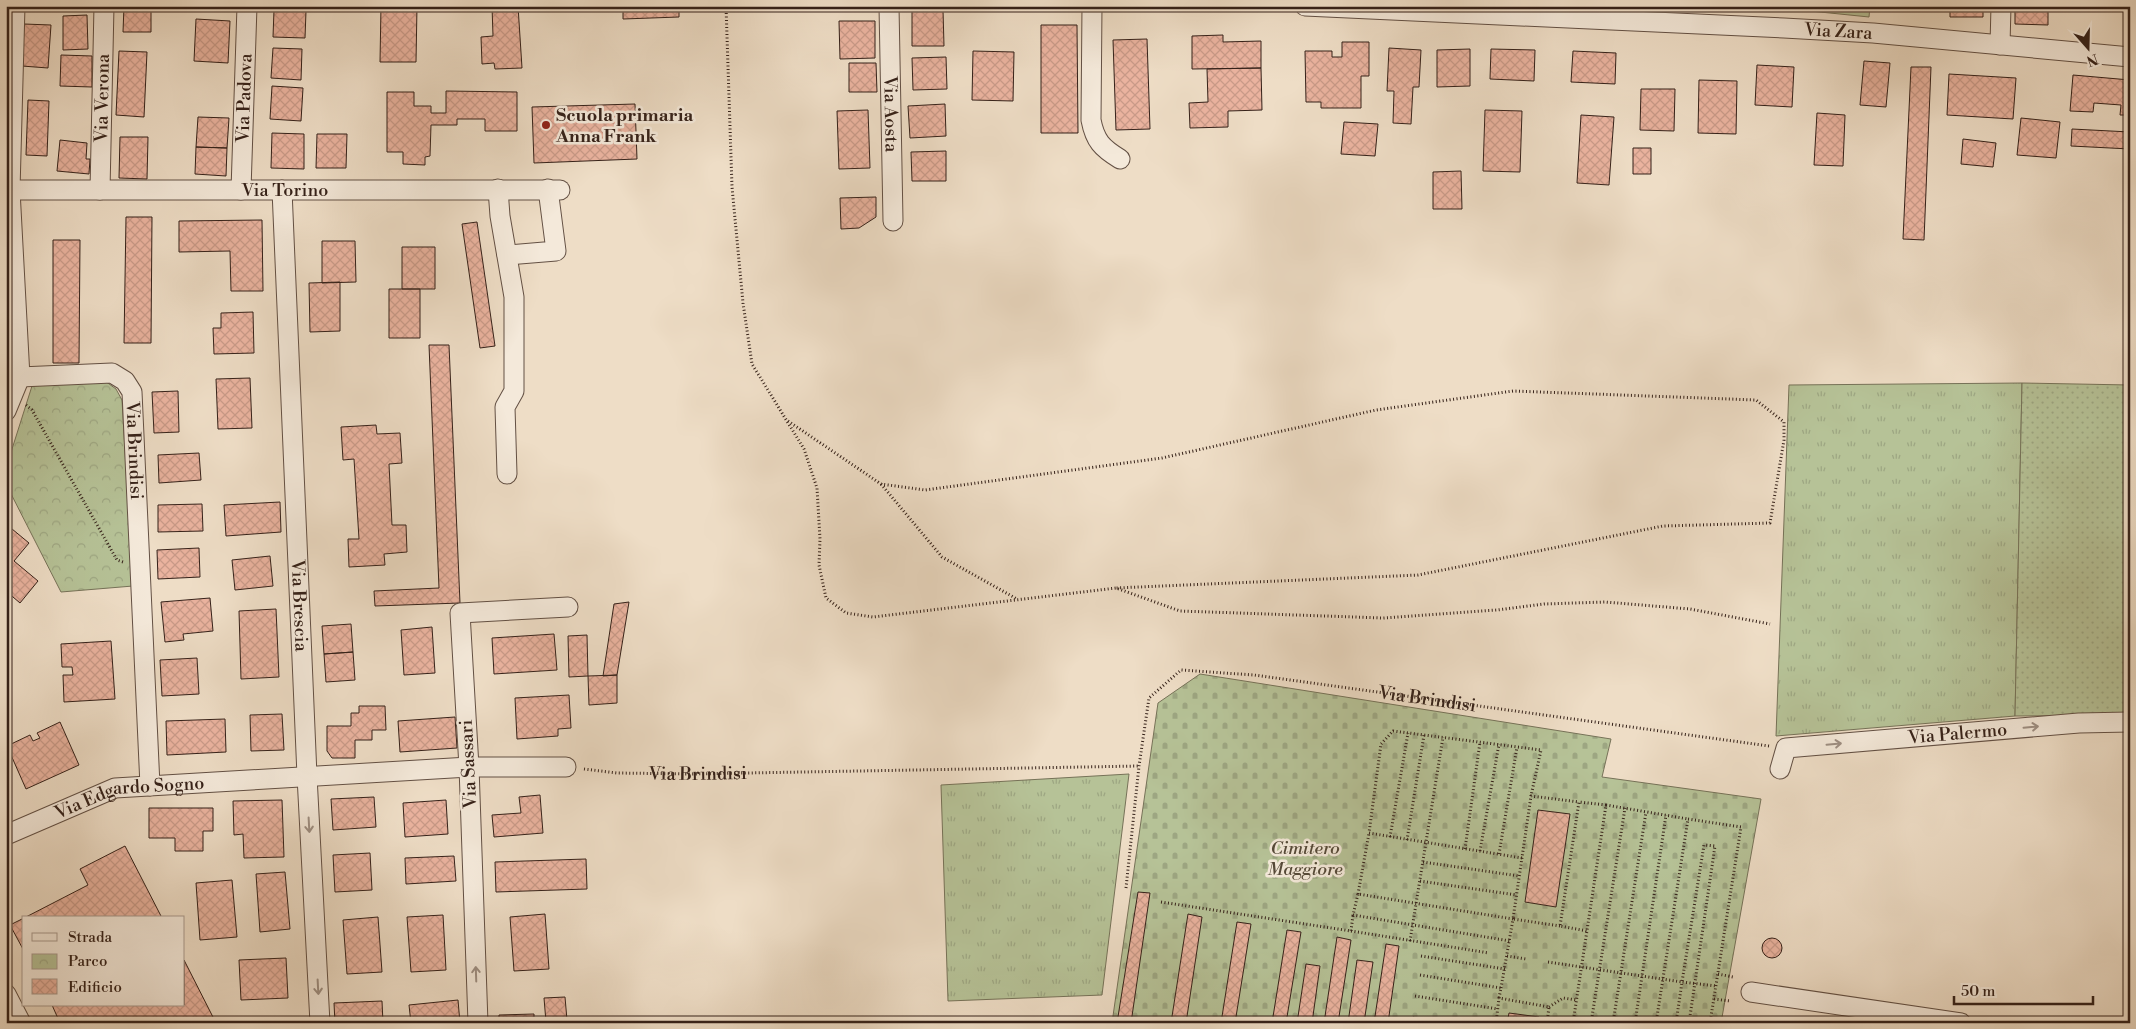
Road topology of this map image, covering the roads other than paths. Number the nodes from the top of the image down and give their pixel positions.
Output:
1 (15, 6) edge
2 (104, 6) edge
3 (247, 6) edge
4 (889, 6) edge
5 (1092, 6) edge
6 (1305, 6) edge
7 (2002, 6) edge
8 (1513, 10) edge
9 (2000, 46) junction
10 (2130, 56) edge
11 (1120, 158) dead end
12 (498, 189) junction
13 (10, 190) junction
14 (100, 190) junction
15 (242, 190) junction
16 (282, 190) junction
17 (9, 215) edge
18 (893, 221) dead end
19 (507, 255) junction
20 (20, 377) junction
21 (10, 403) edge
22 (507, 474) dead end
23 (568, 607) dead end
24 (2130, 722) edge
25 (469, 767) junction
26 (566, 767) road end
27 (1780, 769) dead end
28 (307, 776) junction
29 (150, 786) junction
30 (6, 835) edge
31 (1751, 992) dead end
32 (6, 994) edge
33 (21, 1023) edge
34 (320, 1023) edge
35 (478, 1023) edge
36 (1961, 1023) edge

1 - 13 street
2 - 14 street, Via Verona
3 - 15 street, Via Padova
4 - 18 street, Via Aosta
5 - 11 street
6 - 8 street, Via Zara
7 - 9 street
8 - 9 street, Via Zara
9 - 10 street, Via Zara
12 - 16 street, Via Torino
12 - 19 street
12 - 19 street, Via Torino
13 - 14 street, Via Torino
13 - 17 street
14 - 15 street, Via Torino
15 - 16 street, Via Torino
16 - 28 street, Via Brescia
17 - 20 street
19 - 22 street
20 - 21 street
20 - 29 street, Via Brindisi
23 - 25 street, Via Sassari
27 -> 24 street, Via Palermo
25 - 26 street
25 - 28 street
35 -> 25 street, Via Sassari
28 - 29 street, Via Edgardo Sogno
28 -> 34 street, Via Brescia
29 - 30 street, Via Edgardo Sogno
31 - 36 street
32 - 33 street

